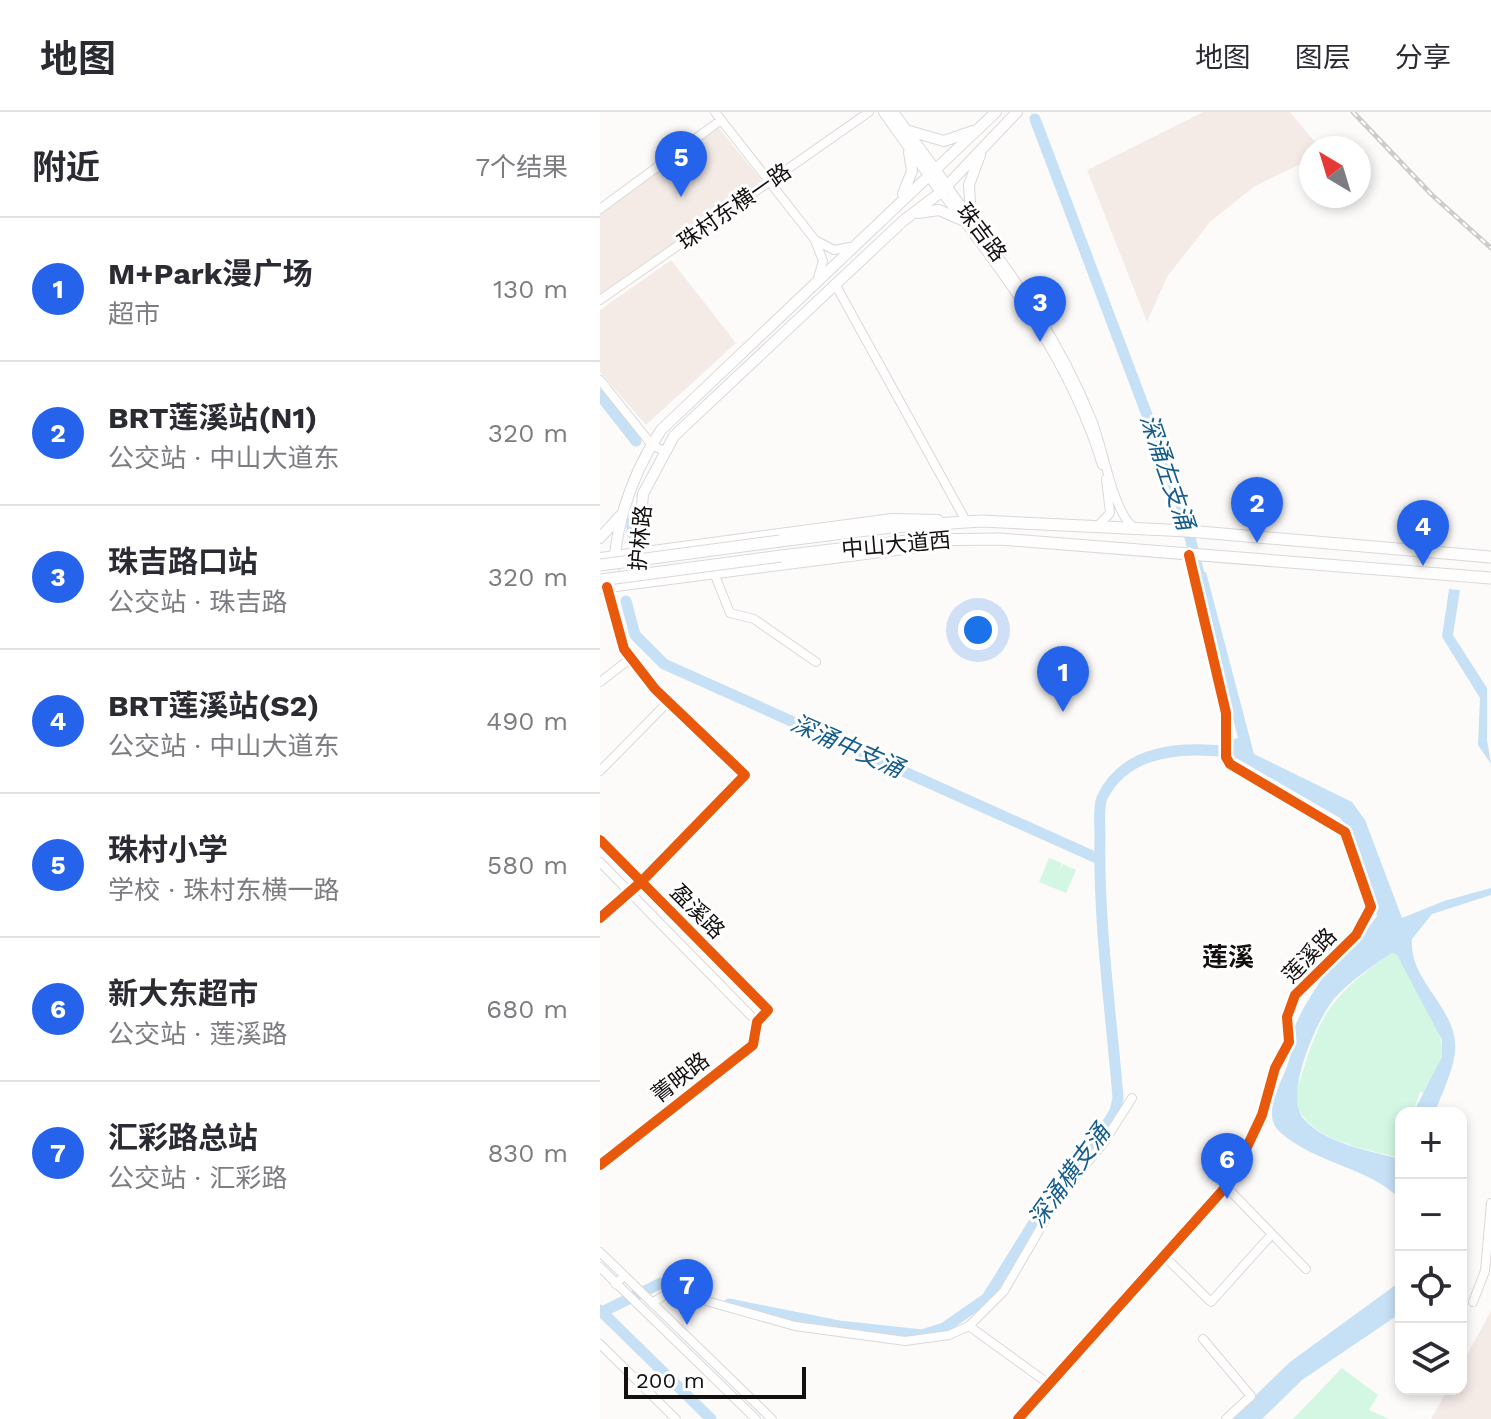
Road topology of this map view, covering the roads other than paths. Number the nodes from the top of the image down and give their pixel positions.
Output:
1 (869, 112) edge
2 (884, 112) edge
3 (893, 112) edge
4 (996, 112) edge
5 (1019, 112) edge
6 (718, 116) edge
7 (979, 129) junction
8 (906, 130) junction
9 (986, 144) junction
10 (909, 151) junction
11 (932, 174) junction
12 (769, 182) junction
13 (944, 189) junction
14 (600, 209) edge
15 (892, 210) junction
16 (968, 220) junction
17 (903, 221) junction
18 (815, 240) junction
19 (852, 247) junction
20 (818, 278) junction
21 (835, 284) junction
22 (600, 300) edge
23 (600, 380) edge
24 (652, 445) junction
25 (664, 451) junction
26 (623, 511) junction
27 (640, 511) junction
28 (952, 521) junction
29 (966, 521) junction
30 (1097, 527) junction
31 (1138, 529) junction
32 (600, 538) edge
33 (980, 539) junction
34 (667, 549) junction
35 (638, 552) junction
36 (615, 555) junction
37 (1191, 555) junction
38 (1491, 557) edge
39 (600, 558) edge
40 (600, 565) edge
41 (714, 573) junction
42 (1491, 578) edge
43 (636, 583) junction
44 (602, 585) edge
45 (631, 658) junction
46 (816, 662) dead end
47 (600, 682) edge
48 (668, 702) junction
49 (600, 771) edge
50 (600, 840) edge
51 (600, 862) edge
52 (641, 882) junction
53 (630, 893) junction
54 (600, 918) edge
55 (768, 1010) joint
56 (757, 1022) junction
57 (1132, 1098) dead end
58 (600, 1165) edge
59 (1207, 1167) dead end
60 (1227, 1187) junction
61 (1491, 1203) edge
62 (1272, 1234) junction
63 (600, 1252) edge
64 (1164, 1256) junction
65 (612, 1264) junction
66 (602, 1269) edge
67 (1306, 1269) dead end
68 (622, 1281) junction
69 (650, 1301) junction
70 (1473, 1302) dead end
71 (969, 1326) junction
72 (1203, 1339) dead end
73 (600, 1344) edge
74 (1049, 1384) junction
75 (676, 1419) edge
76 (756, 1419) edge
77 (772, 1419) edge
78 (1018, 1419) edge
79 (1226, 1419) edge

1 - 12 street, 珠村东横一路
2 - 10 main road, 珠吉路
3 - 8 main road, 珠吉路
4 - 7 main road, 护林路
5 - 9 main road, 护林路
6 - 12 street
6 - 14 street
7 - 8 main road
7 - 11 main road, 护林路
8 - 11 main road, 珠吉路
9 - 13 main road, 护林路
9 - 16 main road
10 - 11 main road, 珠吉路
10 - 15 main road
11 - 13 main road, 珠吉路
11 - 15 main road, 护林路
12 - 18 street
12 - 22 street, 珠村东横一路
13 - 16 street, 珠吉路
13 - 17 main road, 护林路
15 - 17 main road
15 - 19 main road, 护林路
16 - 17 main road
16 - 30 street, 珠吉路
16 - 31 street, 珠吉路
17 - 21 main road, 护林路
18 - 19 street
18 - 20 street
19 - 20 main road, 护林路
20 - 24 main road, 护林路
21 - 25 main road, 护林路
21 - 29 street
23 - 24 street
24 - 25 street
24 - 26 main road, 护林路
25 - 27 main road, 护林路
26 - 32 main road
26 - 36 main road, 护林路
27 - 34 main road
27 - 35 main road, 护林路
28 - 29 highway, 中山大道西
28 - 34 main road
28 - 40 highway, 中山大道西, bridge
29 - 30 highway, 中山大道西
30 - 31 highway, 中山大道西
31 - 38 highway, 中山大道西
33 - 37 highway, 中山大道西
33 - 41 main road
33 - 44 highway, 中山大道西, bridge
34 - 35 main road
35 - 36 main road
35 - 43 main road, 护林路
36 - 39 main road
36 - 43 main road, 护林路
37 - 42 highway, 中山大道西
37 - 60 street, 莲溪路
41 - 43 main road
41 - 46 street
43 - 44 main road
44 - 45 street
45 - 47 street
45 - 48 street
48 - 49 street
48 - 52 street
50 - 52 street, 盈溪路
51 - 53 street, 盈溪路
52 - 53 street
52 - 55 street, 盈溪路
53 - 54 street
53 - 56 street, 盈溪路
55 - 56 street, 菁映路
56 - 58 street, 菁映路
57 - 71 street
59 - 60 street
60 - 62 street
60 - 64 street, 莲溪路
61 - 70 street
62 - 64 street
62 - 67 street
63 - 65 street
64 - 74 street, 莲溪路
65 - 66 street
65 - 68 street
66 - 68 street
68 - 69 street
68 - 76 street
69 - 71 street
69 - 77 street
71 - 74 street
72 - 79 street
73 - 75 street
74 - 78 street, 莲溪路

